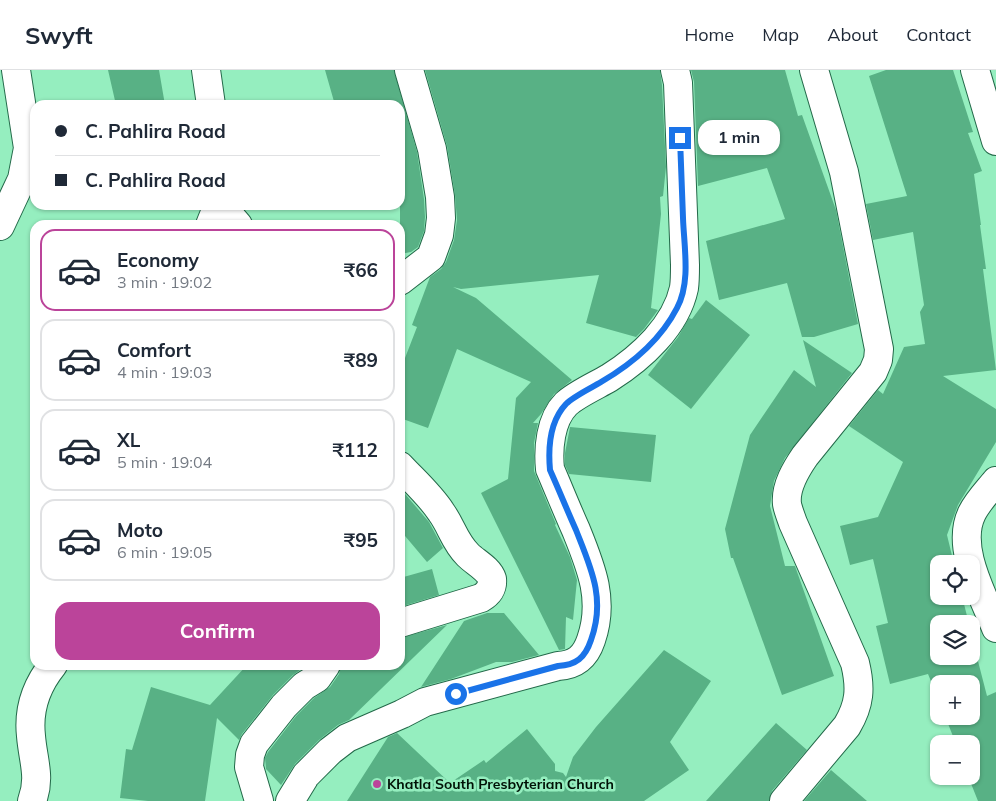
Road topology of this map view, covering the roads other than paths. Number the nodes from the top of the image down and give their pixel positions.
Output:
1 (16, 70) edge
2 (206, 70) edge
3 (409, 70) edge
4 (675, 70) edge
5 (814, 70) edge
6 (975, 70) edge
7 (210, 100) edge
8 (996, 141) edge
9 (0, 226) edge
10 (405, 280) edge
11 (405, 471) edge
12 (996, 481) edge
13 (405, 621) edge
14 (996, 628) edge
15 (49, 670) edge
16 (323, 670) edge
17 (32, 801) edge
18 (259, 801) edge
19 (290, 801) edge
20 (784, 801) edge

1 - 9 street
2 - 7 street
3 - 10 street
4 - 19 street
5 - 20 street
6 - 8 street
11 - 13 street
12 - 14 street
15 - 17 street
16 - 18 street

